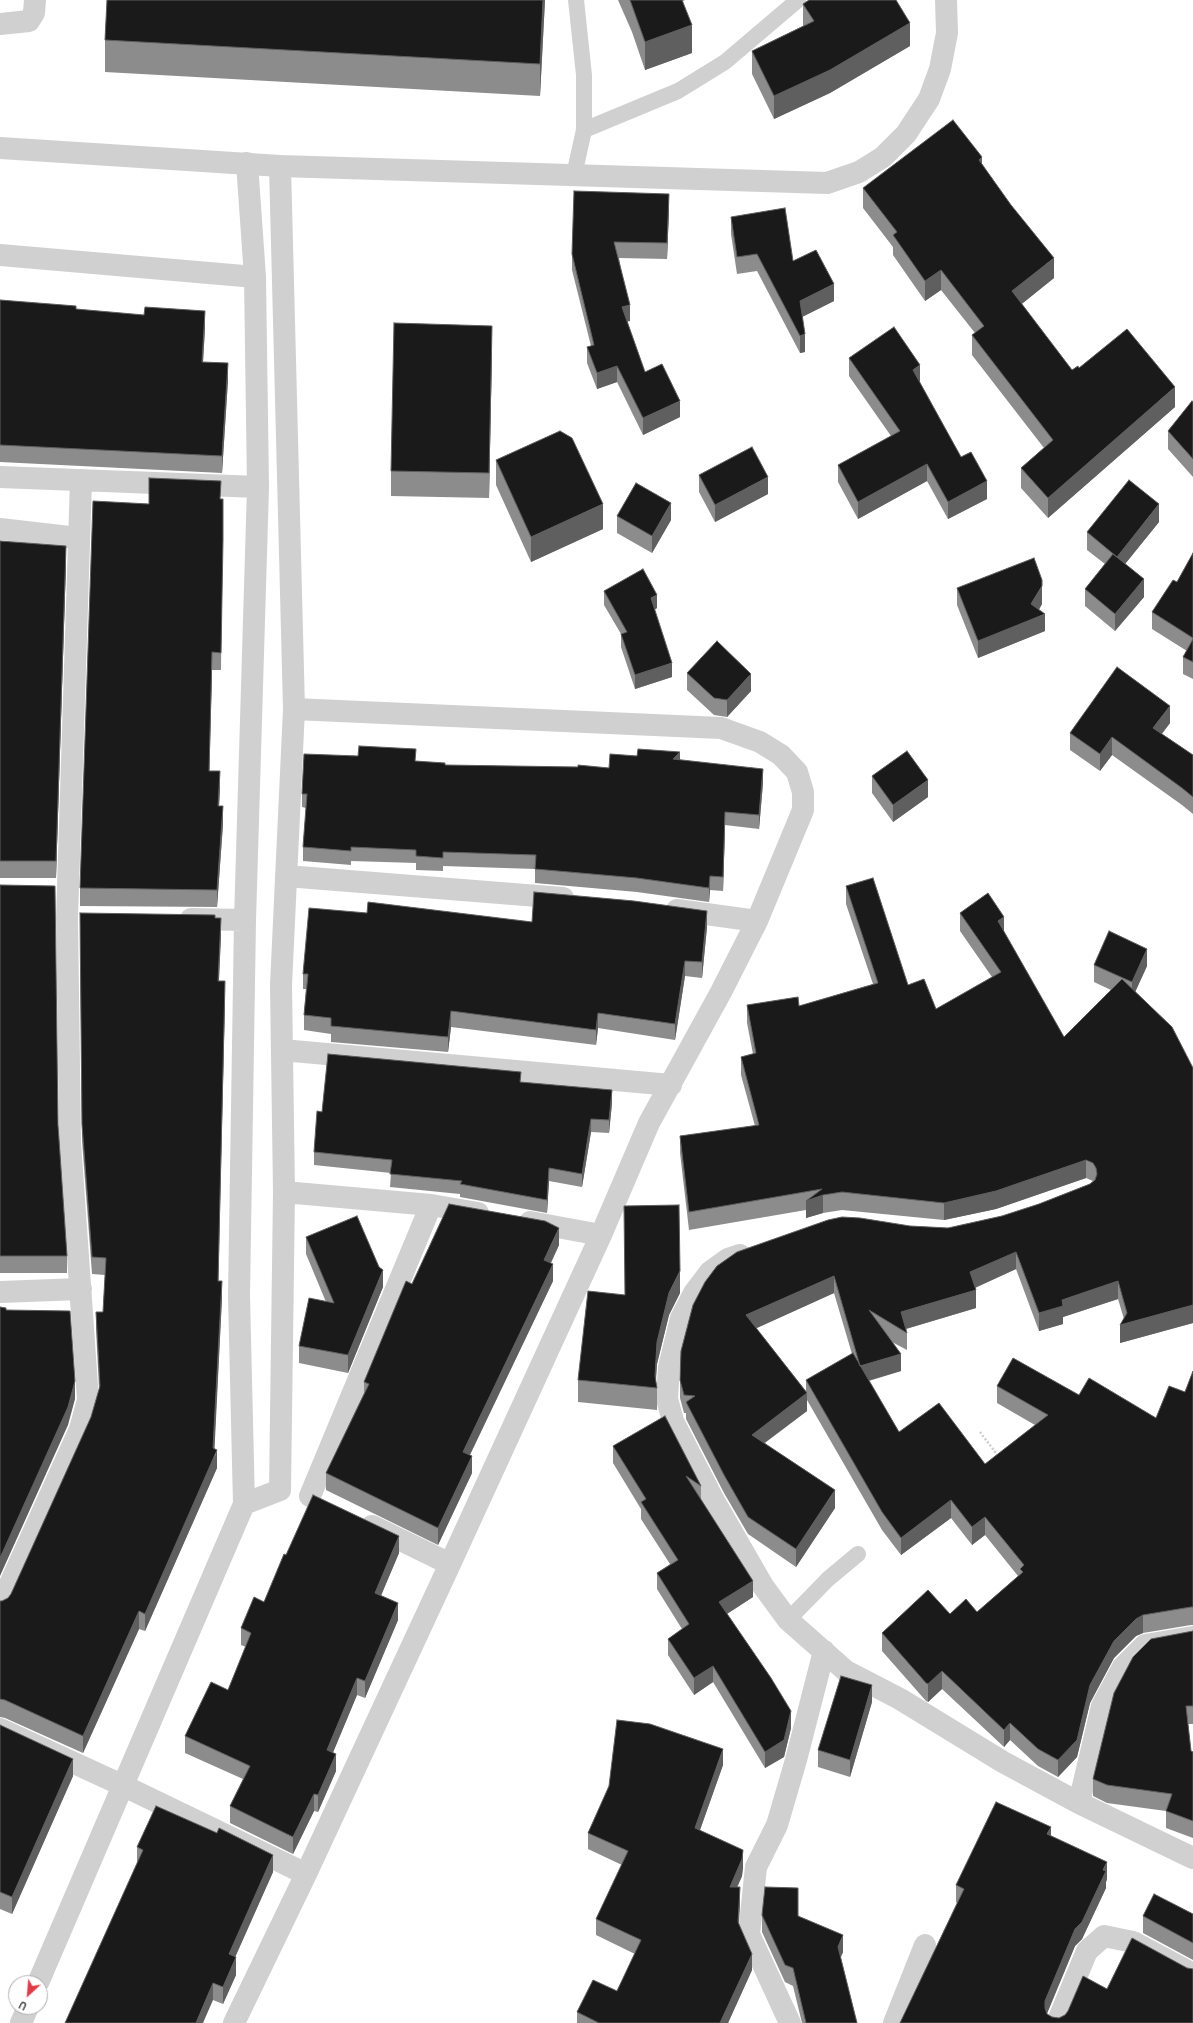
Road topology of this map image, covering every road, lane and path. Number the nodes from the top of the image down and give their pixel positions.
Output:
1 (35, 0) edge
2 (576, 0) edge
3 (798, 0) edge
4 (946, 0) edge
5 (0, 24) edge
6 (584, 130) junction
7 (0, 148) edge
8 (247, 163) junction
9 (280, 166) junction
10 (574, 175) junction
11 (0, 255) edge
12 (255, 277) junction
13 (0, 477) edge
14 (82, 480) junction
15 (258, 487) junction
16 (0, 529) edge
17 (78, 538) junction
18 (294, 709) junction
19 (286, 876) junction
20 (45, 891) edge
21 (67, 891) junction
22 (579, 900) edge
23 (658, 908) edge
24 (67, 918) junction
25 (91, 918) edge
26 (168, 919) edge
27 (245, 920) junction
28 (757, 921) junction
29 (282, 1050) junction
30 (671, 1085) junction
31 (284, 1192) junction
32 (431, 1205) junction
33 (601, 1235) junction
34 (758, 1248) edge
35 (81, 1289) junction
36 (0, 1292) edge
37 (980, 1432) dead end
38 (1003, 1463) edge
39 (280, 1490) junction
40 (310, 1496) junction
41 (244, 1504) junction
42 (331, 1506) edge
43 (352, 1516) edge
44 (858, 1554) dead end
45 (450, 1564) junction
46 (0, 1606) edge
47 (788, 1620) junction
48 (1193, 1637) edge
49 (824, 1651) junction
50 (0, 1729) edge
51 (124, 1786) junction
52 (1079, 1804) junction
53 (1193, 1858) edge
54 (306, 1874) junction
55 (925, 1945) dead end
56 (1193, 1974) edge
57 (41, 1975) edge
58 (234, 2023) edge
59 (790, 2023) edge
60 (894, 2023) edge
61 (1057, 2023) edge

1 - 5 street
2 - 6 lane
3 - 6 lane
4 - 10 street
6 - 10 lane
7 - 8 street
8 - 9 street
8 - 12 street
9 - 10 street
9 - 18 street
11 - 12 street
12 - 15 street
13 - 14 street
14 - 15 street
14 - 17 street
15 - 27 street
16 - 17 street
17 - 21 street
18 - 19 street
18 - 28 street
19 - 22 street
19 - 29 street
20 - 21 street
21 - 24 street
23 - 28 street
24 - 25 street
24 - 35 street
26 - 27 street
27 - 41 street
28 - 30 street
29 - 30 street
29 - 31 street
30 - 33 street
31 - 32 street
31 - 39 street
32 - 33 street
32 - 40 street
33 - 45 street
34 - 47 street
35 - 36 street
35 - 46 street
37 - 38 path
39 - 40 street
39 - 41 street
40 - 42 street
41 - 51 street
43 - 45 street
44 - 47 lane
45 - 54 street
47 - 49 street
48 - 52 street
49 - 52 street
49 - 59 street
50 - 51 street
51 - 54 street
51 - 57 street
52 - 53 street
54 - 58 street
55 - 60 street
56 - 61 street

